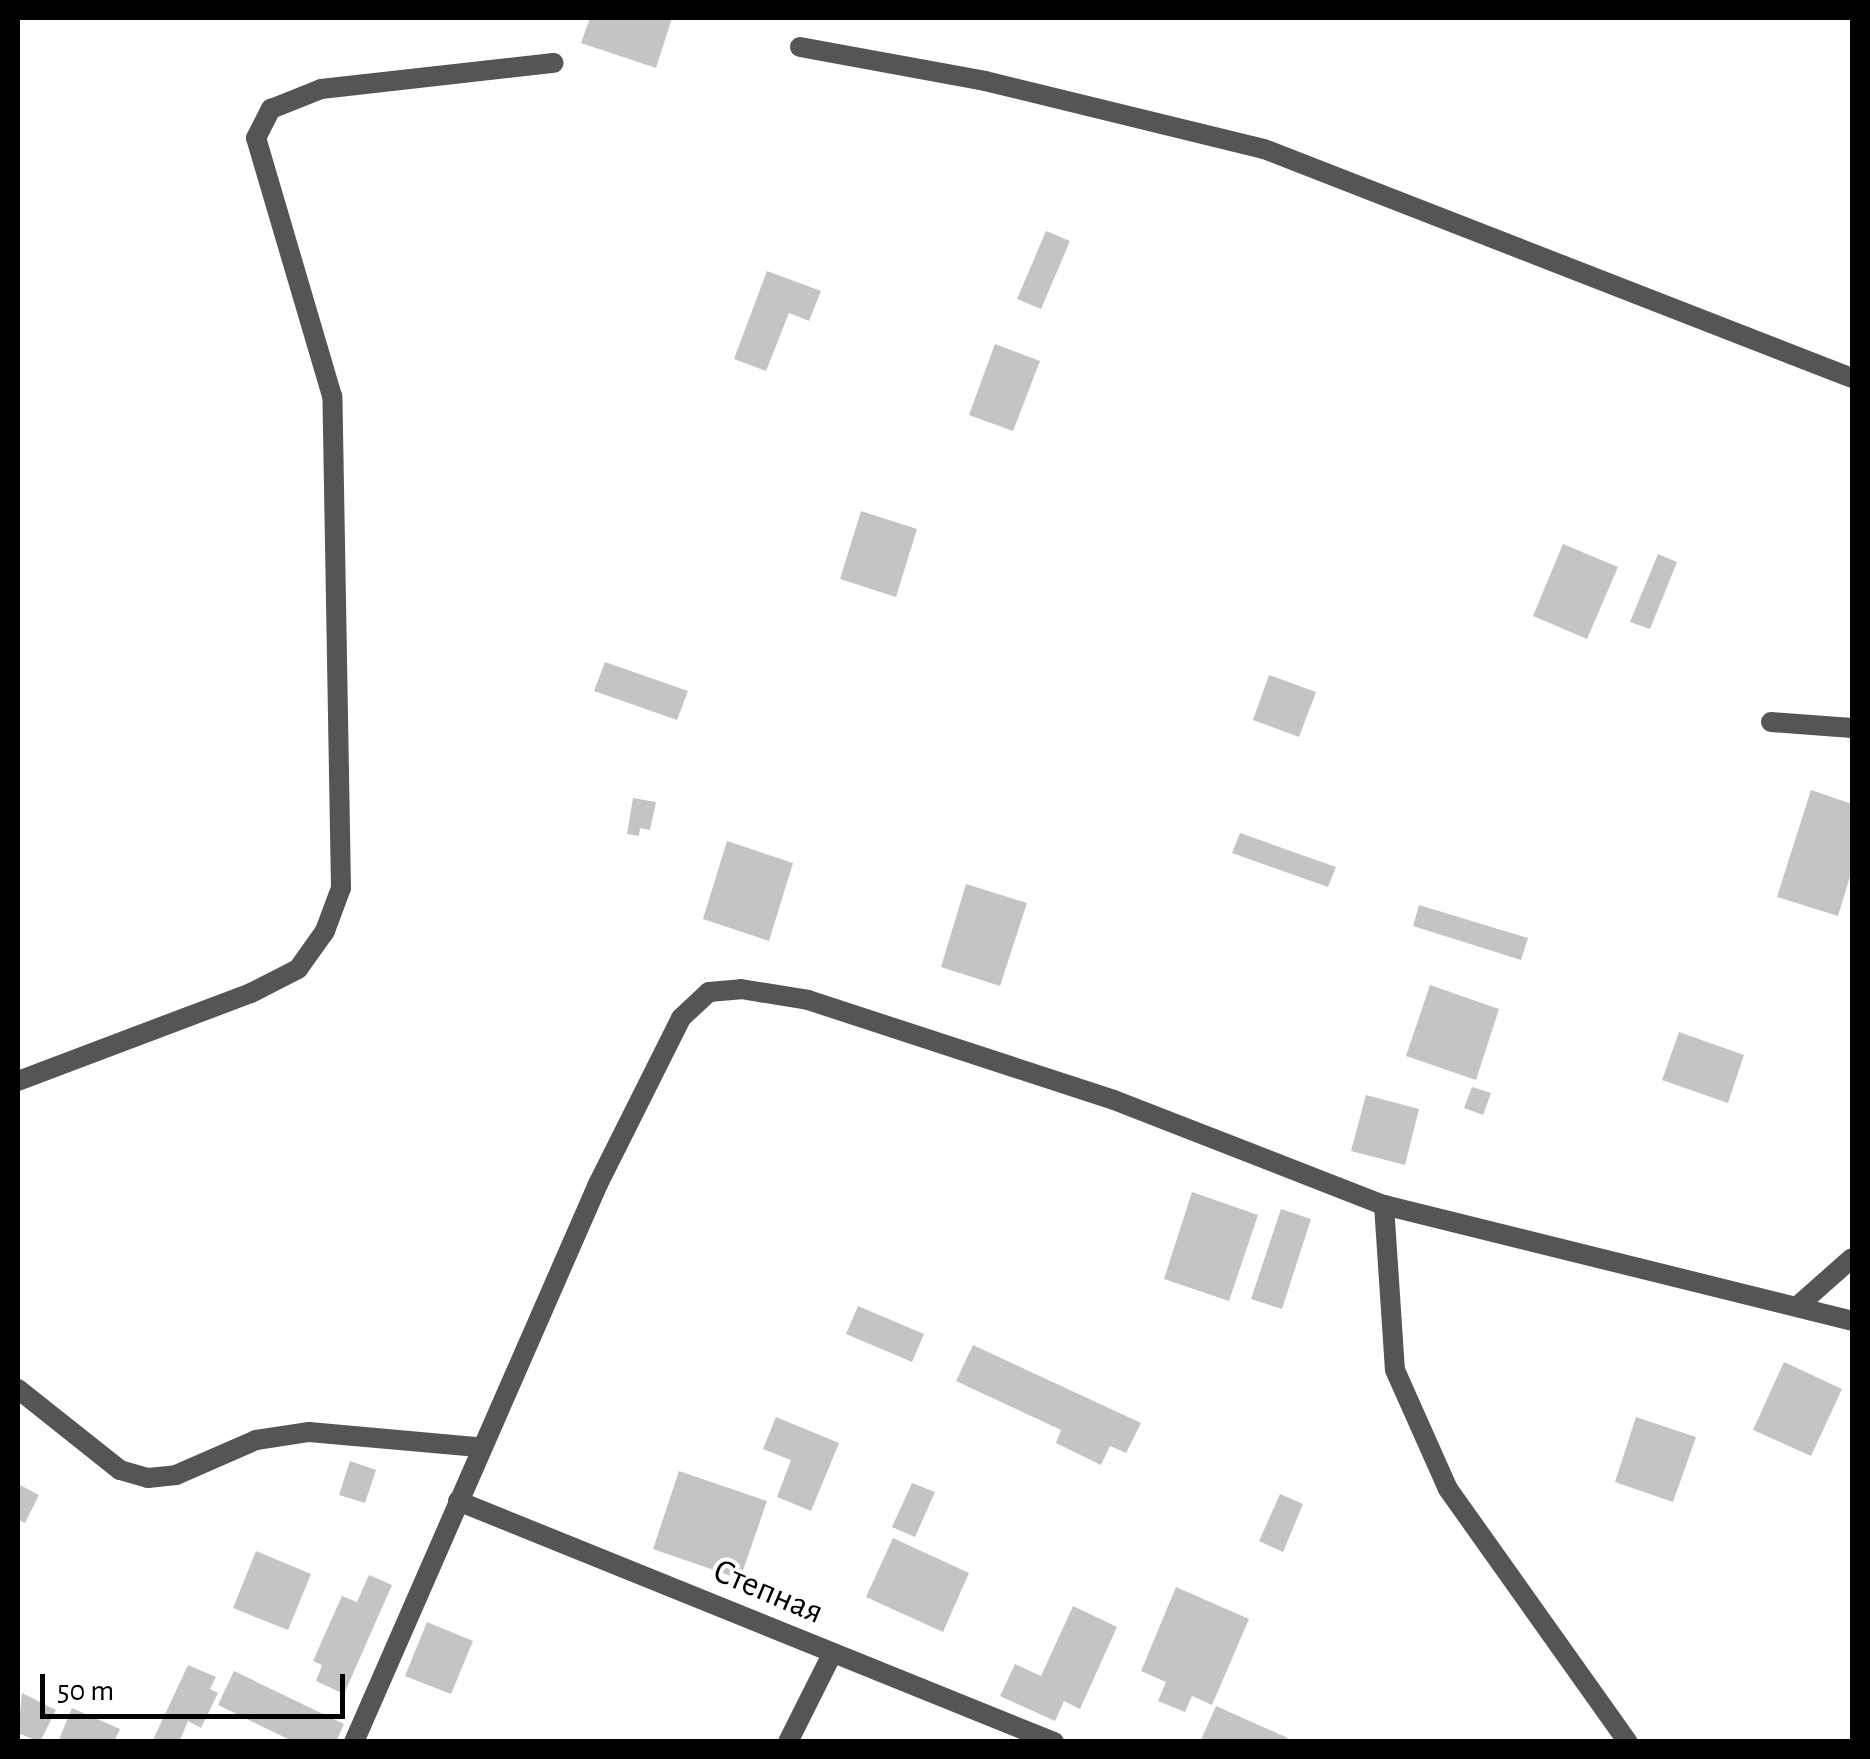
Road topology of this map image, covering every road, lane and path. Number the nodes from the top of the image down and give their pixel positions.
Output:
1 (800, 47) dead end
2 (554, 63) dead end
3 (1852, 378) edge
4 (1771, 722) dead end
5 (1852, 728) edge
6 (18, 1081) edge
7 (1384, 1205) junction
8 (1852, 1258) edge
9 (1800, 1304) junction
10 (1852, 1321) edge
11 (18, 1389) edge
12 (478, 1447) junction
13 (458, 1501) junction
14 (832, 1654) junction
15 (354, 1742) edge
16 (788, 1742) edge
17 (1054, 1742) edge
18 (1628, 1742) edge

1 - 3 street
2 - 6 street
4 - 5 street
7 - 9 street
7 - 12 street
7 - 18 street
8 - 9 street
9 - 10 street
11 - 12 street
12 - 13 street
13 - 14 street, Степная
13 - 15 street
14 - 16 street
14 - 17 street, Степная

